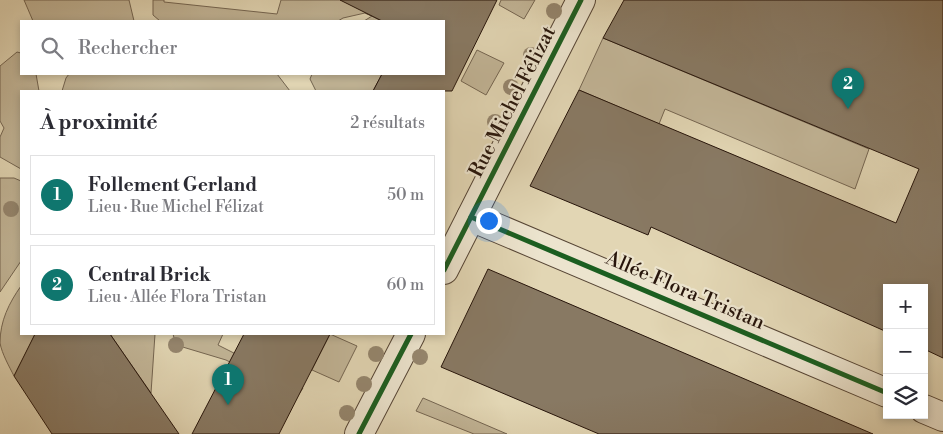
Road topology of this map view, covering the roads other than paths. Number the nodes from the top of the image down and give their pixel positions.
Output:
1 (581, 0) edge
2 (471, 217) junction
3 (445, 268) edge
4 (410, 335) edge
5 (883, 391) edge
6 (928, 411) edge
7 (943, 417) edge
8 (360, 434) edge

1 - 2 street, Rue Michel Félizat
2 - 3 street, Rue Michel Félizat
2 - 5 street, Allée Flora Tristan
4 - 8 street
6 - 7 street

